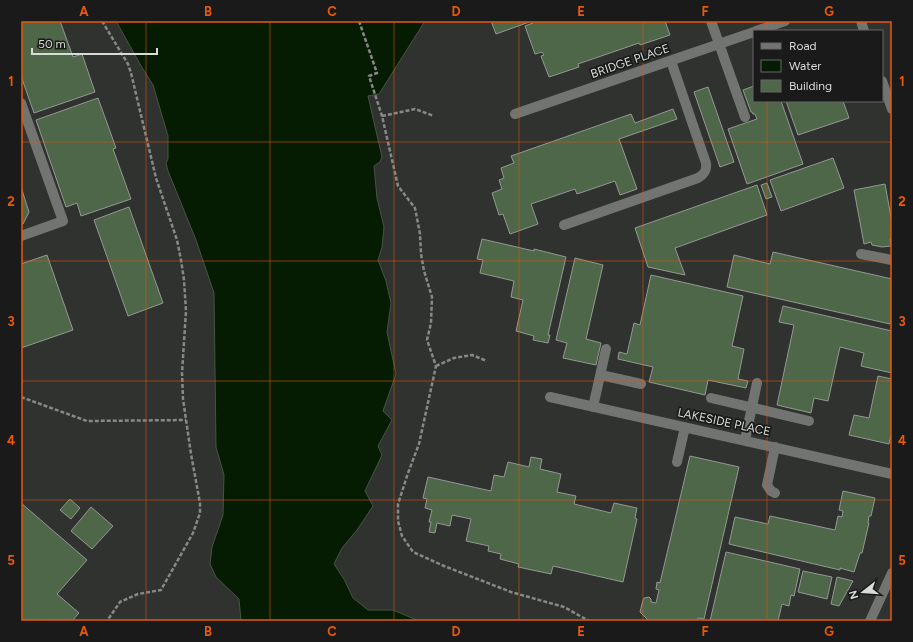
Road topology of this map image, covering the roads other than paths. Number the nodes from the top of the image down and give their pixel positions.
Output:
1 (711, 21) edge
2 (785, 21) edge
3 (758, 30) edge
4 (753, 32) edge
5 (719, 44) junction
6 (671, 61) junction
7 (883, 84) edge
8 (21, 103) edge
9 (892, 109) edge
10 (515, 114) dead end
11 (745, 117) dead end
12 (564, 225) dead end
13 (21, 236) edge
14 (862, 254) dead end
15 (892, 260) edge
16 (606, 349) dead end
17 (600, 375) junction
18 (757, 383) dead end
19 (641, 384) dead end
20 (550, 397) dead end
21 (711, 398) dead end
22 (593, 407) junction
23 (752, 408) junction
24 (809, 421) dead end
25 (685, 427) junction
26 (745, 440) junction
27 (775, 447) junction
28 (677, 462) dead end
29 (892, 474) edge
30 (775, 493) dead end
31 (892, 573) edge
32 (870, 621) edge

1 - 5 street
2 - 3 street, BRIDGE PLACE
4 - 5 street, BRIDGE PLACE
5 - 6 street, BRIDGE PLACE
5 - 11 street
6 - 10 street, BRIDGE PLACE
6 - 12 street
7 - 9 street
8 - 13 street
14 - 15 street
16 - 17 street
17 - 19 street
17 - 22 street
18 - 23 street
20 - 22 street, LAKESIDE PLACE
21 - 23 street
22 - 25 street, LAKESIDE PLACE
23 - 24 street
23 - 26 street
25 - 26 street, LAKESIDE PLACE
25 - 28 street
26 - 27 street, LAKESIDE PLACE
27 - 29 street, LAKESIDE PLACE
27 - 30 street
31 - 32 street

